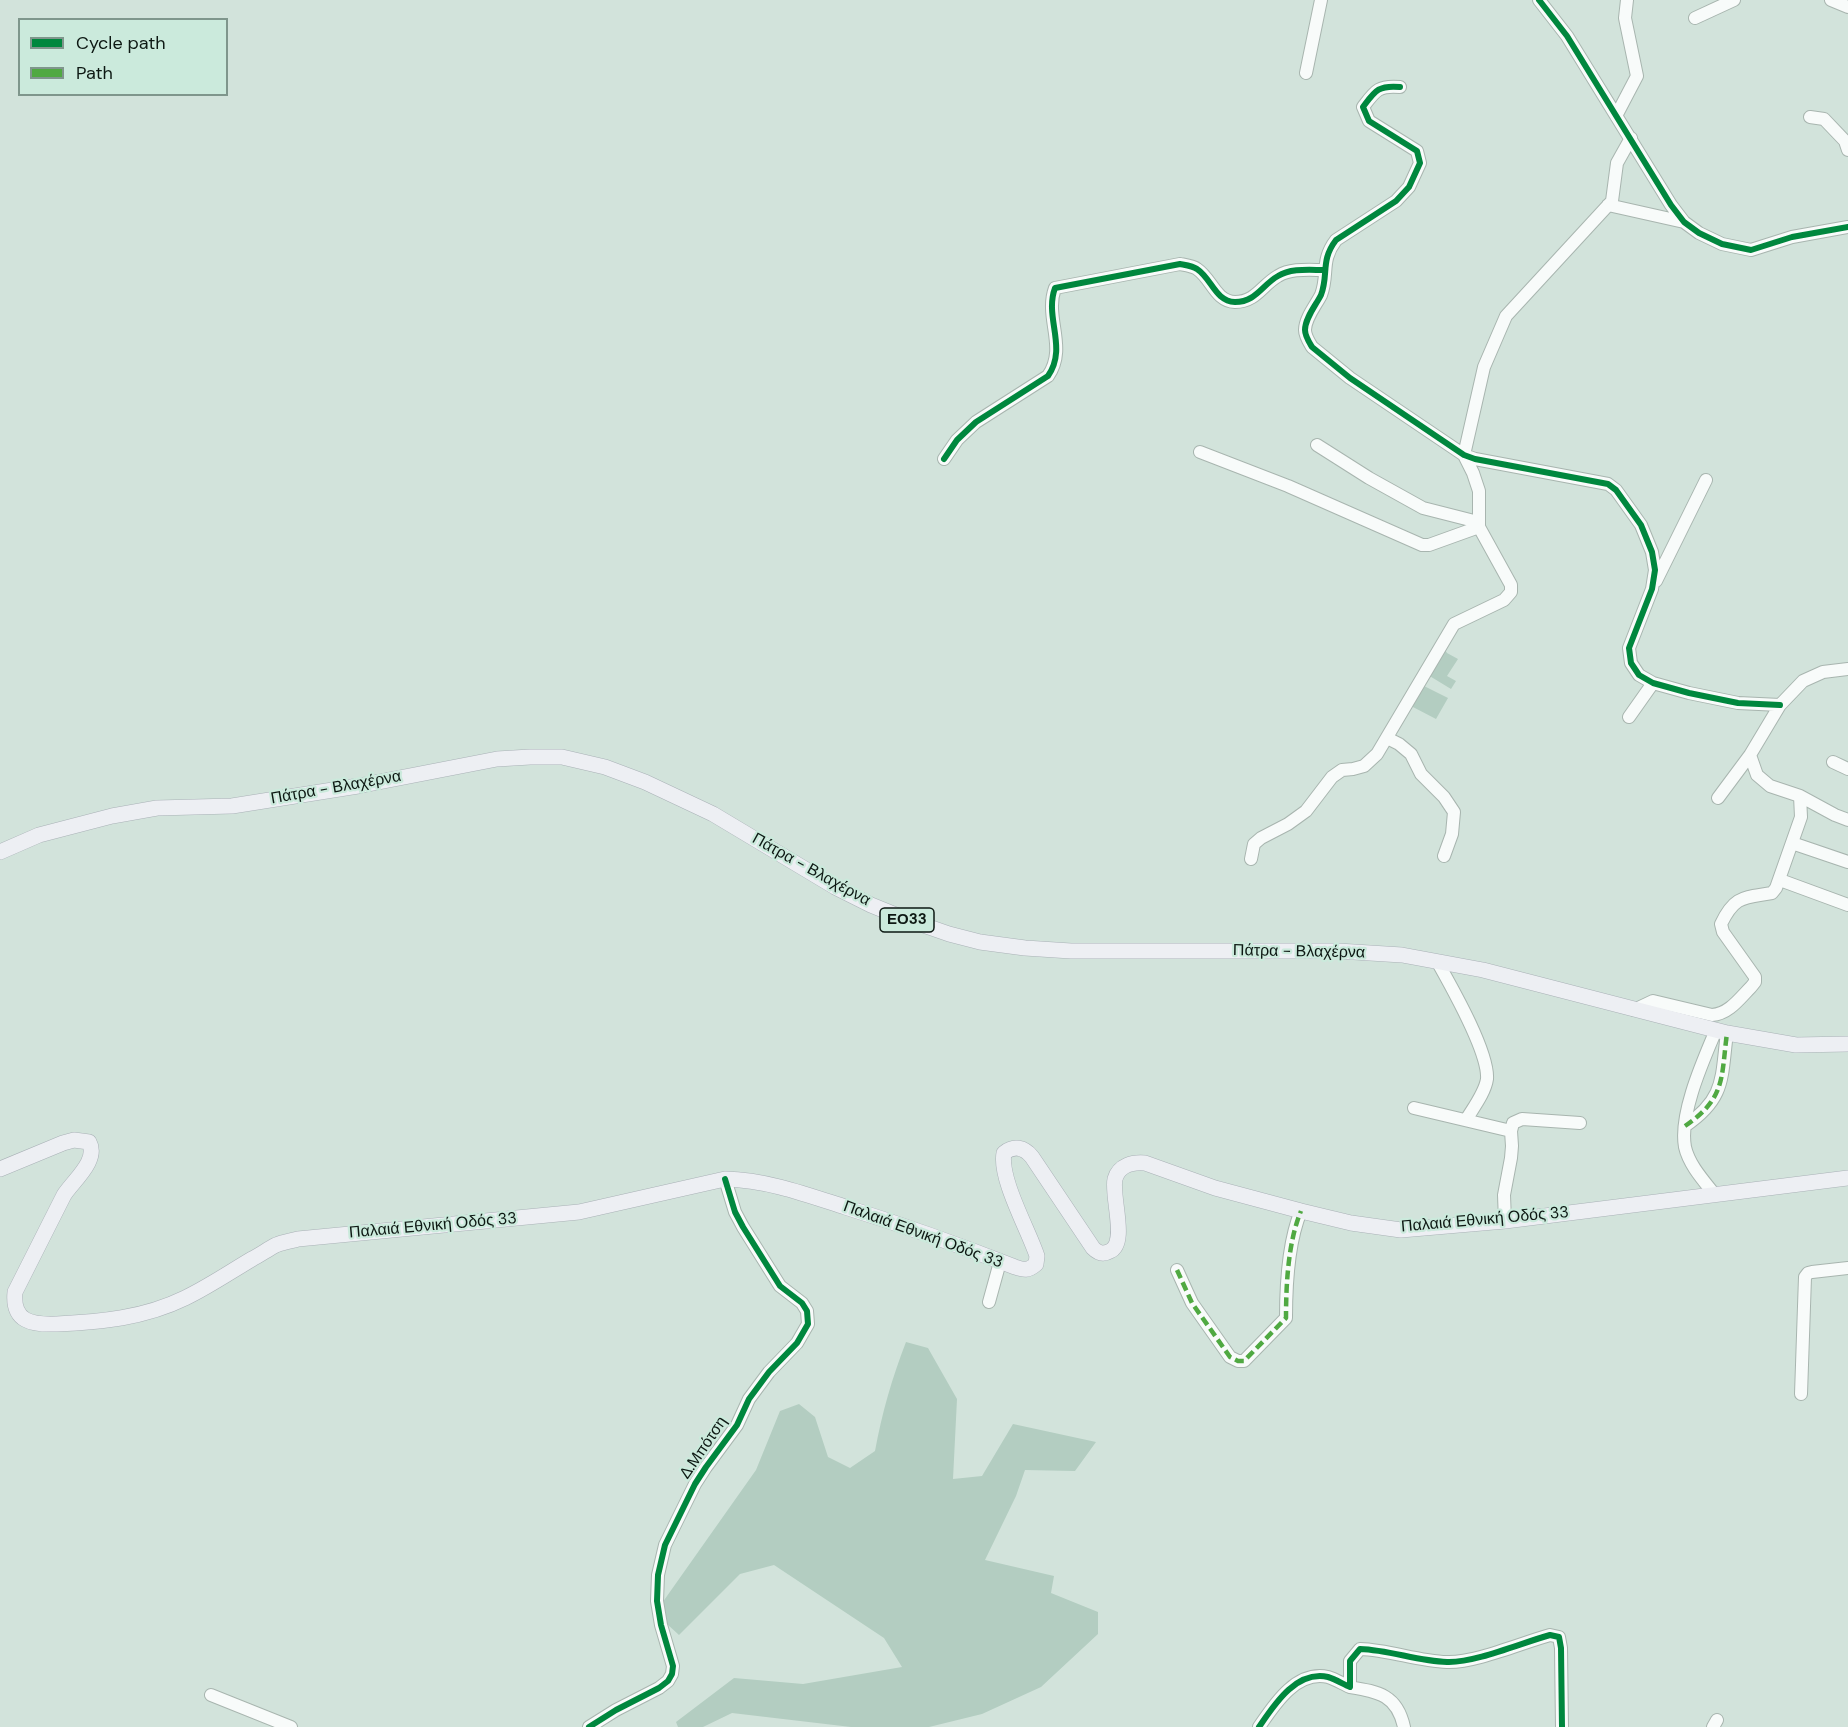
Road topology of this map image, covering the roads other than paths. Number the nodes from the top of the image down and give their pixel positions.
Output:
1 (1321, 0) edge
2 (1539, 0) edge
3 (1627, 0) edge
4 (1734, 0) edge
5 (1831, 0) edge
6 (1848, 7) edge
7 (1695, 18) dead end
8 (1306, 73) dead end
9 (1400, 87) dead end
10 (1617, 116) junction
11 (1810, 117) dead end
12 (1631, 138) junction
13 (1848, 150) edge
14 (1608, 205) junction
15 (1684, 222) junction
16 (1848, 227) edge
17 (1324, 270) junction
18 (1317, 445) dead end
19 (1200, 452) dead end
20 (1464, 455) junction
21 (944, 459) dead end
22 (1706, 480) dead end
23 (1479, 525) junction
24 (1652, 589) junction
25 (1848, 669) edge
26 (1653, 682) junction
27 (1780, 705) junction
28 (1629, 717) dead end
29 (1387, 738) junction
30 (1750, 755) junction
31 (1833, 762) dead end
32 (1848, 769) edge
33 (1800, 796) junction
34 (1718, 798) dead end
35 (1848, 820) edge
36 (1792, 843) junction
37 (0, 852) edge
38 (1444, 856) dead end
39 (1251, 859) dead end
40 (1848, 862) edge
41 (1780, 880) junction
42 (1848, 905) edge
43 (1437, 961) junction
44 (1634, 1010) junction
45 (1721, 1032) junction
46 (1848, 1044) edge
47 (1414, 1108) dead end
48 (1466, 1120) junction
49 (1580, 1123) dead end
50 (1685, 1126) junction
51 (1511, 1131) junction
52 (0, 1169) edge
53 (1848, 1178) edge
54 (724, 1179) junction
55 (1714, 1195) junction
56 (1301, 1211) junction
57 (1505, 1221) junction
58 (1000, 1262) junction
59 (1848, 1268) edge
60 (1177, 1270) dead end
61 (989, 1302) dead end
62 (1801, 1394) dead end
63 (1350, 1687) junction
64 (211, 1695) dead end
65 (291, 1727) edge
66 (589, 1727) edge
67 (1259, 1727) edge
68 (1404, 1727) edge
69 (1562, 1727) edge

1 - 8 street
2 - 10 street
3 - 10 street
4 - 7 street
5 - 6 street
9 - 17 street
10 - 12 street
11 - 13 street
12 - 14 street
12 - 15 street
14 - 15 street
14 - 20 street
15 - 16 street
17 - 20 street
17 - 21 street
18 - 23 street
19 - 23 street
20 - 23 street
20 - 24 street
22 - 24 street
23 - 29 street
24 - 26 street
25 - 27 street
26 - 27 street
26 - 28 street
27 - 30 street
29 - 38 street
29 - 39 street
30 - 33 street
30 - 34 street
31 - 32 street
33 - 35 street
33 - 36 street
36 - 40 street
36 - 41 street
37 - 43 main road, Πάτρα - Βλαχέρνα / ΕΟ33
41 - 42 street
41 - 44 street
43 - 44 main road, Πάτρα - Βλαχέρνα / ΕΟ33
43 - 48 street
44 - 45 main road, Πάτρα - Βλαχέρνα / ΕΟ33
45 - 46 main road, Πάτρα - Βλαχέρνα / ΕΟ33
45 - 50 street
45 - 50 street
47 - 48 street
48 - 51 street
49 - 51 street
50 - 55 street
51 - 57 street
52 - 54 main road, Παλαιά Εθνική Οδός 33
53 - 55 main road, Παλαιά Εθνική Οδός 33
54 - 58 main road, Παλαιά Εθνική Οδός 33
54 - 66 street, Δ.Μπότση
55 - 57 main road, Παλαιά Εθνική Οδός 33
56 - 57 main road, Παλαιά Εθνική Οδός 33
56 - 58 main road, Παλαιά Εθνική Οδός 33
56 - 60 street
58 - 61 street
59 - 62 street
63 - 67 street
63 - 68 street
63 - 69 street
64 - 65 street

